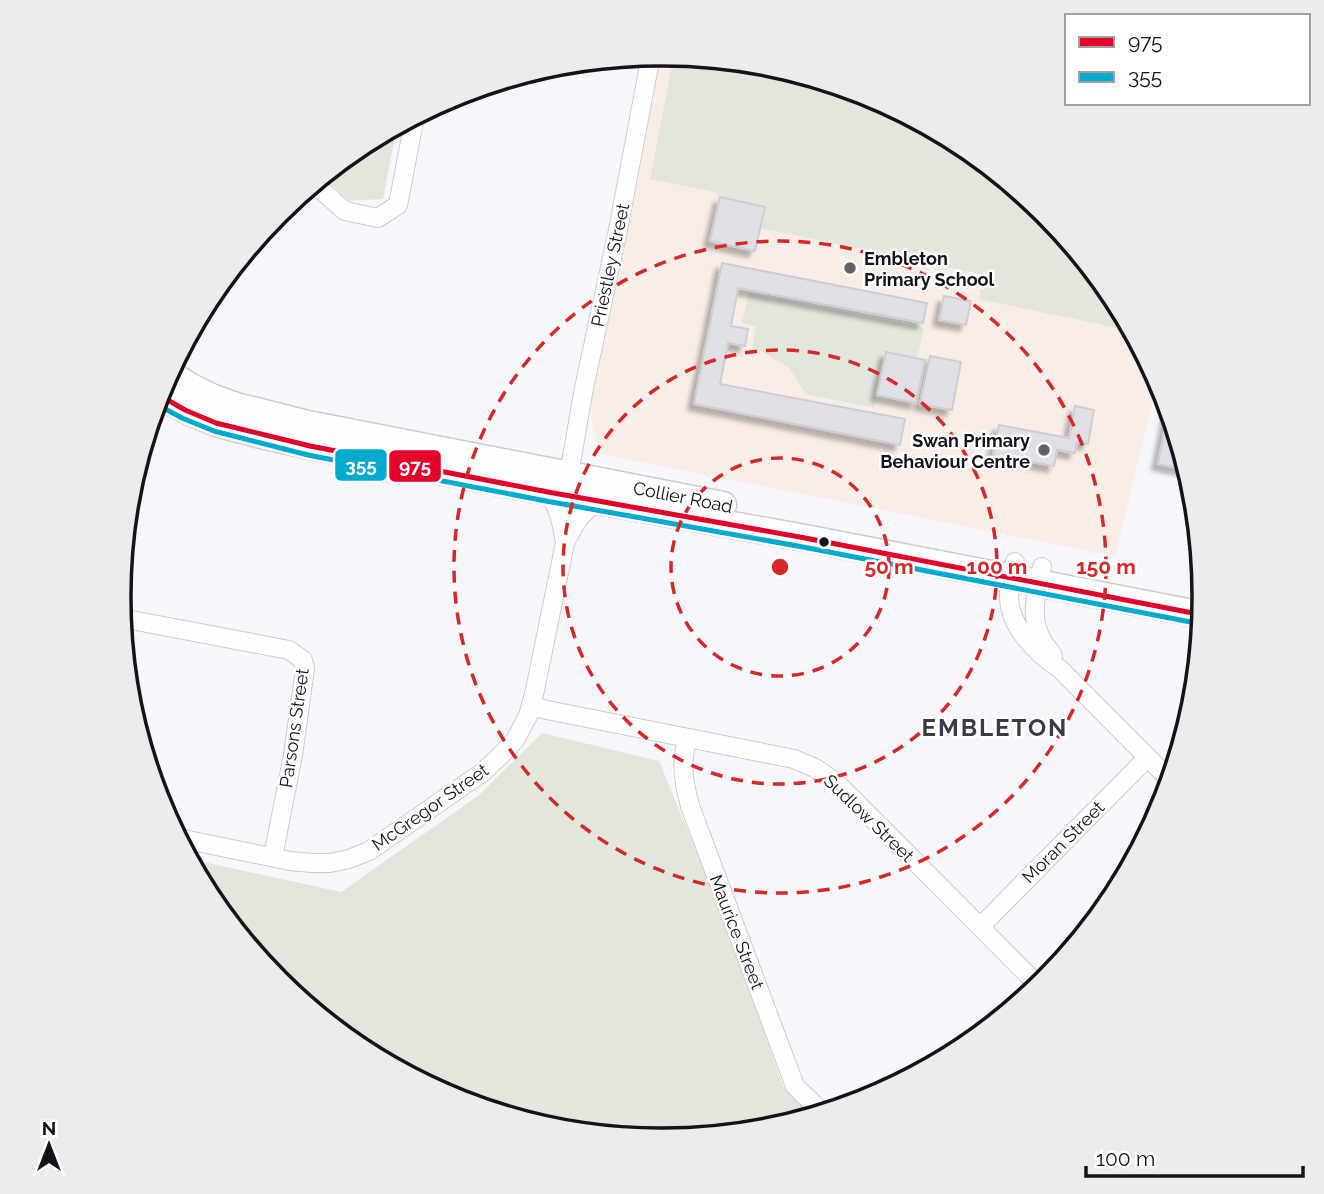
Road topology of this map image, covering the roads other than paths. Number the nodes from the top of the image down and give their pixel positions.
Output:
1 (649, 67) edge
2 (413, 129) edge
3 (321, 190) edge
4 (179, 379) edge
5 (169, 401) edge
6 (569, 474) junction
7 (548, 492) junction
8 (599, 501) junction
9 (565, 543) junction
10 (1014, 570) junction
11 (1041, 576) junction
12 (1192, 599) edge
13 (1192, 612) edge
14 (132, 620) edge
15 (1060, 669) junction
16 (531, 706) junction
17 (687, 738) junction
18 (1147, 758) junction
19 (1162, 773) edge
20 (191, 841) edge
21 (273, 857) junction
22 (980, 927) junction
23 (1031, 978) edge
24 (814, 1105) edge

1 - 6 street, Priestley Street
2 - 3 street
4 - 6 main road, Collier Road
5 - 7 main road, Collier Road
6 - 10 main road, Collier Road
7 - 8 main road, Collier Road
7 - 9 street, McGregor Street
8 - 9 street, McGregor Street
8 - 10 main road, Collier Road
9 - 16 street, McGregor Street
10 - 11 main road, Collier Road
10 - 15 street
11 - 12 main road, Collier Road
11 - 13 main road, Collier Road
11 - 15 street
14 - 21 street, Parsons Street
15 - 18 street
16 - 17 street, Sudlow Street
16 - 21 street, McGregor Street
17 - 22 street, Sudlow Street
17 - 24 street, Maurice Street
18 - 19 street
18 - 22 street, Moran Street
20 - 21 street, McGregor Street
22 - 23 street, Sudlow Street

